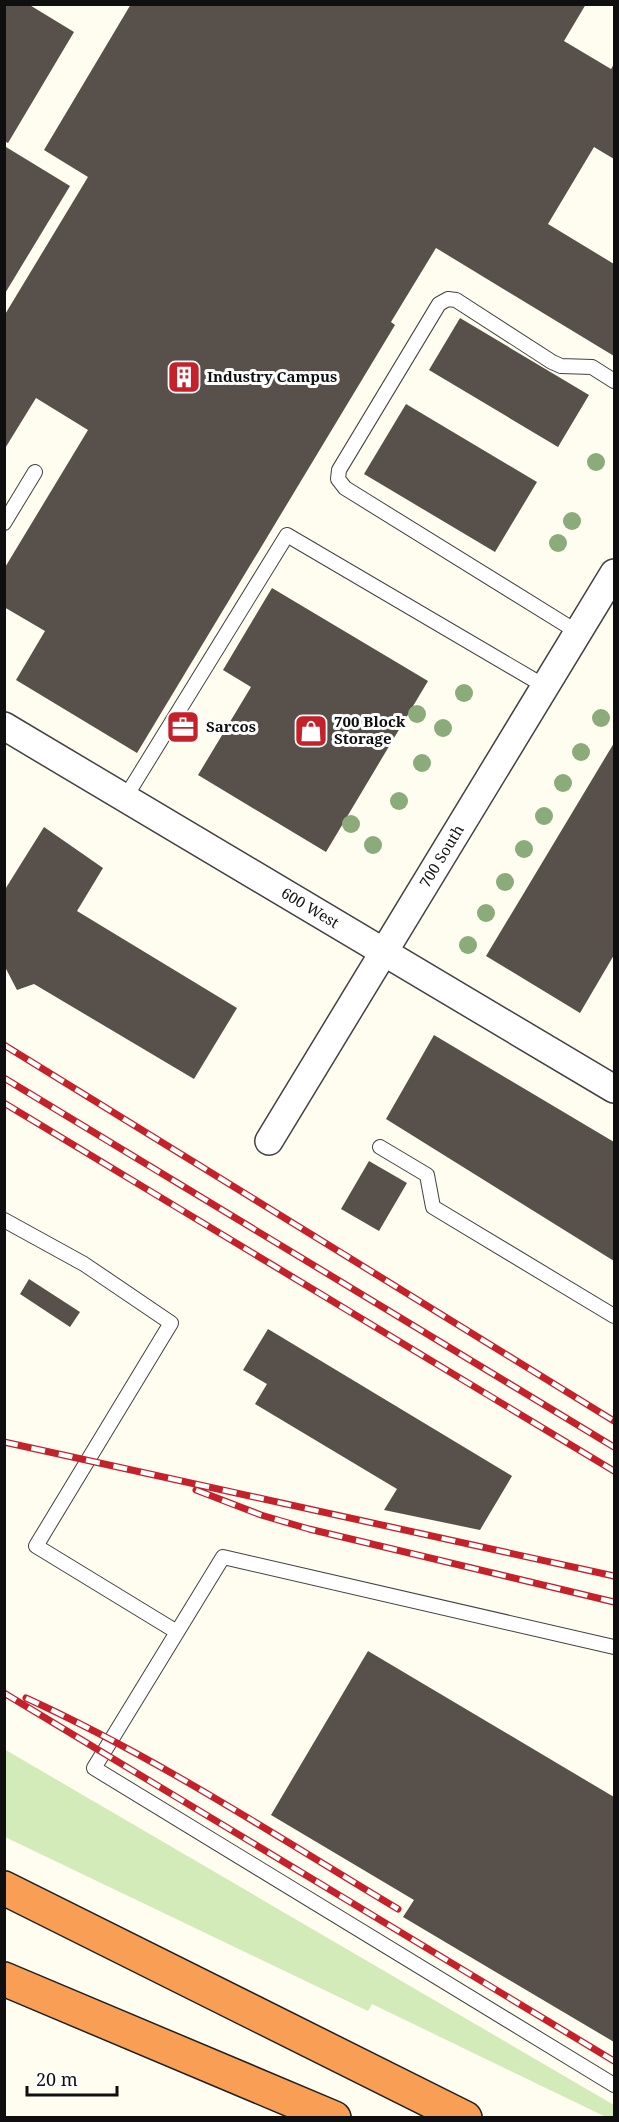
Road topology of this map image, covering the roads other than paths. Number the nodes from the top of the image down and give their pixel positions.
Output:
1 (615, 381) edge
2 (35, 472) dead end
3 (4, 523) edge
4 (615, 573) edge
5 (579, 633) junction
6 (546, 687) junction
7 (4, 726) edge
8 (125, 798) junction
9 (385, 952) junction
10 (615, 1089) edge
11 (269, 1141) dead end
12 (380, 1147) dead end
13 (4, 1220) edge
14 (615, 1316) edge
15 (177, 1632) junction
16 (615, 1647) edge
17 (4, 1888) edge
18 (4, 1979) edge
19 (615, 2085) edge
20 (334, 2118) edge
21 (465, 2118) edge

1 - 5 lane
2 - 3 lane
4 - 5 street, 700 South
5 - 6 street, 700 South
6 - 8 lane
6 - 9 street, 700 South
7 - 8 street, 600 West
8 - 9 street, 600 West
9 - 10 street, 600 West
9 - 11 street, 700 South
12 - 14 lane
13 - 15 lane
15 - 16 lane
15 - 19 lane
17 - 21 highway
18 - 20 highway

